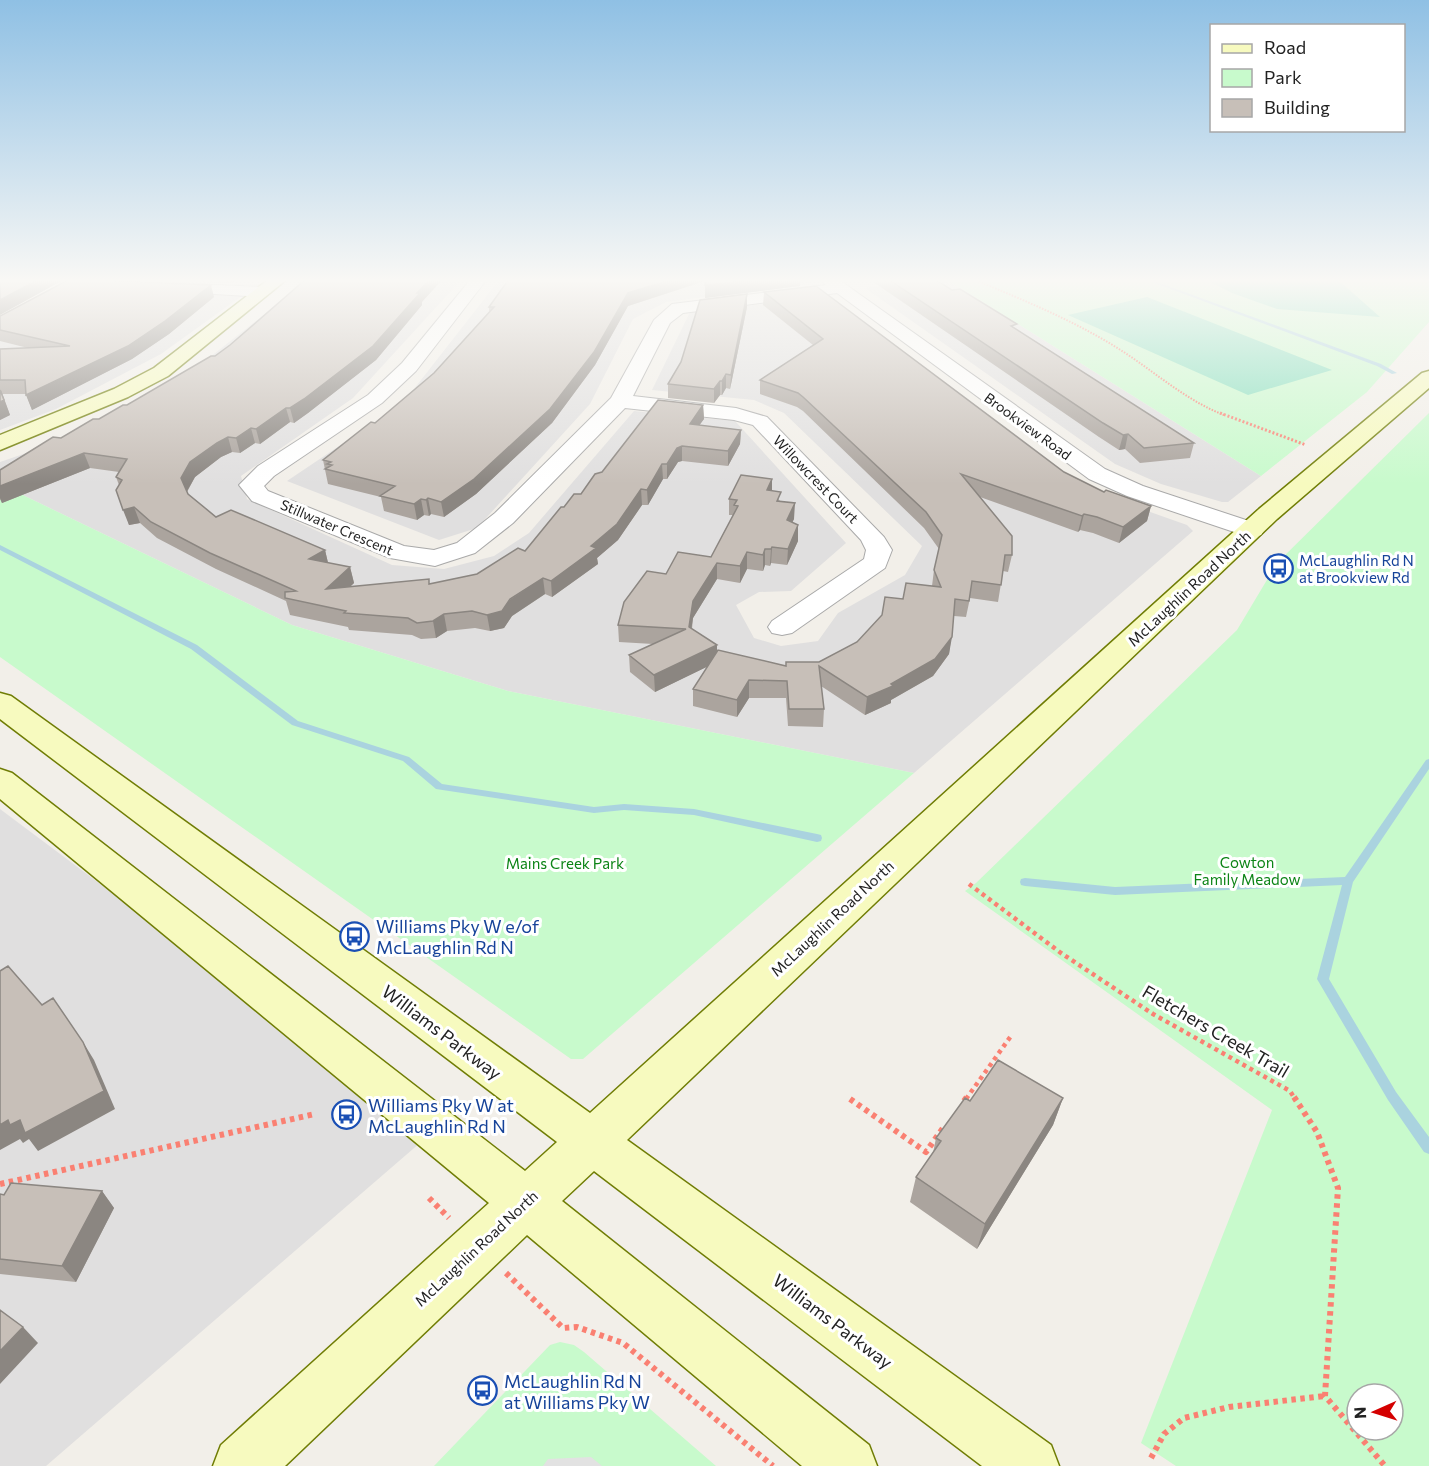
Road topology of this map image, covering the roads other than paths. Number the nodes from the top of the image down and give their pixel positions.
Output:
1 (192, 347) edge
2 (425, 347) edge
3 (648, 347) edge
4 (923, 347) edge
5 (1429, 377) edge
6 (620, 401) junction
7 (0, 443) edge
8 (1252, 530) junction
9 (782, 627) dead end
10 (0, 703) edge
11 (0, 781) edge
12 (591, 1142) junction
13 (525, 1203) junction
14 (242, 1466) edge
15 (848, 1466) edge
16 (1030, 1466) edge

1 - 7 main road
2 - 6 street, Stillwater Crescent
3 - 6 street, Stillwater Crescent
4 - 8 street, Brookview Road
5 - 8 main road, McLaughlin Road North
6 - 9 street, Willowcrest Court
8 - 12 main road, McLaughlin Road North
10 - 12 main road, Williams Parkway
11 - 13 main road
12 - 13 main road, McLaughlin Road North
12 - 16 main road, Williams Parkway
13 - 14 main road, McLaughlin Road North
13 - 15 main road

